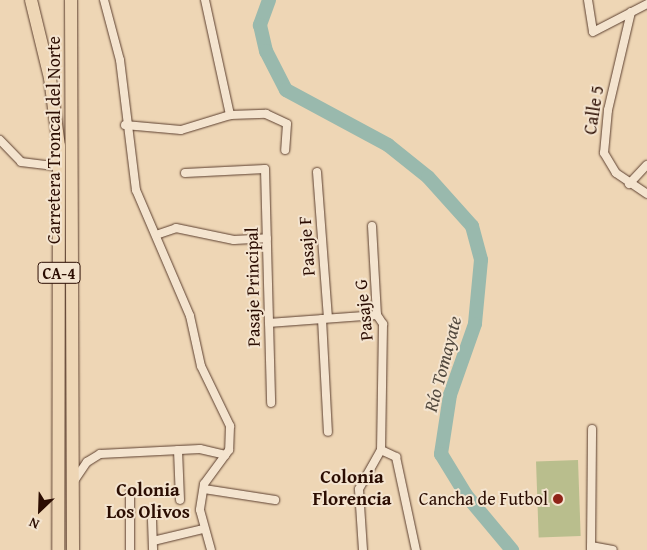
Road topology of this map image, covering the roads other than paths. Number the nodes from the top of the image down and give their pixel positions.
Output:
1 (31, 0) edge
2 (71, 0) edge
3 (104, 0) edge
4 (204, 0) edge
5 (588, 0) edge
6 (647, 4) edge
7 (631, 12) junction
8 (230, 115) junction
9 (125, 125) junction
10 (0, 140) edge
11 (285, 150) dead end
12 (647, 165) edge
13 (60, 168) junction
14 (317, 172) dead end
15 (185, 173) dead end
16 (629, 184) junction
17 (647, 194) edge
18 (372, 226) dead end
19 (156, 235) junction
20 (267, 238) junction
21 (377, 315) junction
22 (325, 318) junction
23 (269, 323) junction
24 (271, 403) dead end
25 (592, 429) dead end
26 (328, 432) dead end
27 (178, 450) junction
28 (381, 450) junction
29 (225, 455) junction
30 (73, 483) junction
31 (204, 489) junction
32 (130, 492) dead end
33 (180, 500) dead end
34 (275, 500) dead end
35 (152, 520) dead end
36 (202, 529) junction
37 (153, 541) junction
38 (591, 548) edge
39 (58, 550) edge
40 (73, 550) edge
41 (130, 550) edge
42 (153, 550) edge
43 (211, 550) edge
44 (363, 550) edge
45 (416, 550) edge
46 (613, 550) edge

1 - 13 main road, Carretera Troncal del Norte / CA-4
2 - 30 main road, Carretera Troncal del Norte / CA-4
3 - 9 street
4 - 8 street
5 - 7 street
6 - 7 street
7 - 16 street, Calle 5
8 - 9 street
8 - 11 street
9 - 19 street
10 - 13 street
12 - 16 street
13 - 39 main road, Carretera Troncal del Norte / CA-4
14 - 22 street, Pasaje F
15 - 20 street, Pasaje Principal
16 - 17 street, Calle 5
18 - 21 street, Pasaje G
19 - 20 street
19 - 29 street
20 - 23 street, Pasaje Principal
21 - 22 street
21 - 28 street, Pasaje G
22 - 23 street
22 - 26 street, Pasaje F
23 - 24 street, Pasaje Principal
25 - 38 street
27 - 29 street
27 - 30 street
27 - 33 street
28 - 44 street
28 - 45 street
29 - 31 street
30 - 40 main road, Carretera Troncal del Norte / CA-4
31 - 34 street
31 - 36 street
32 - 41 street
35 - 37 street
36 - 37 street
36 - 43 street
37 - 42 street
38 - 46 street

